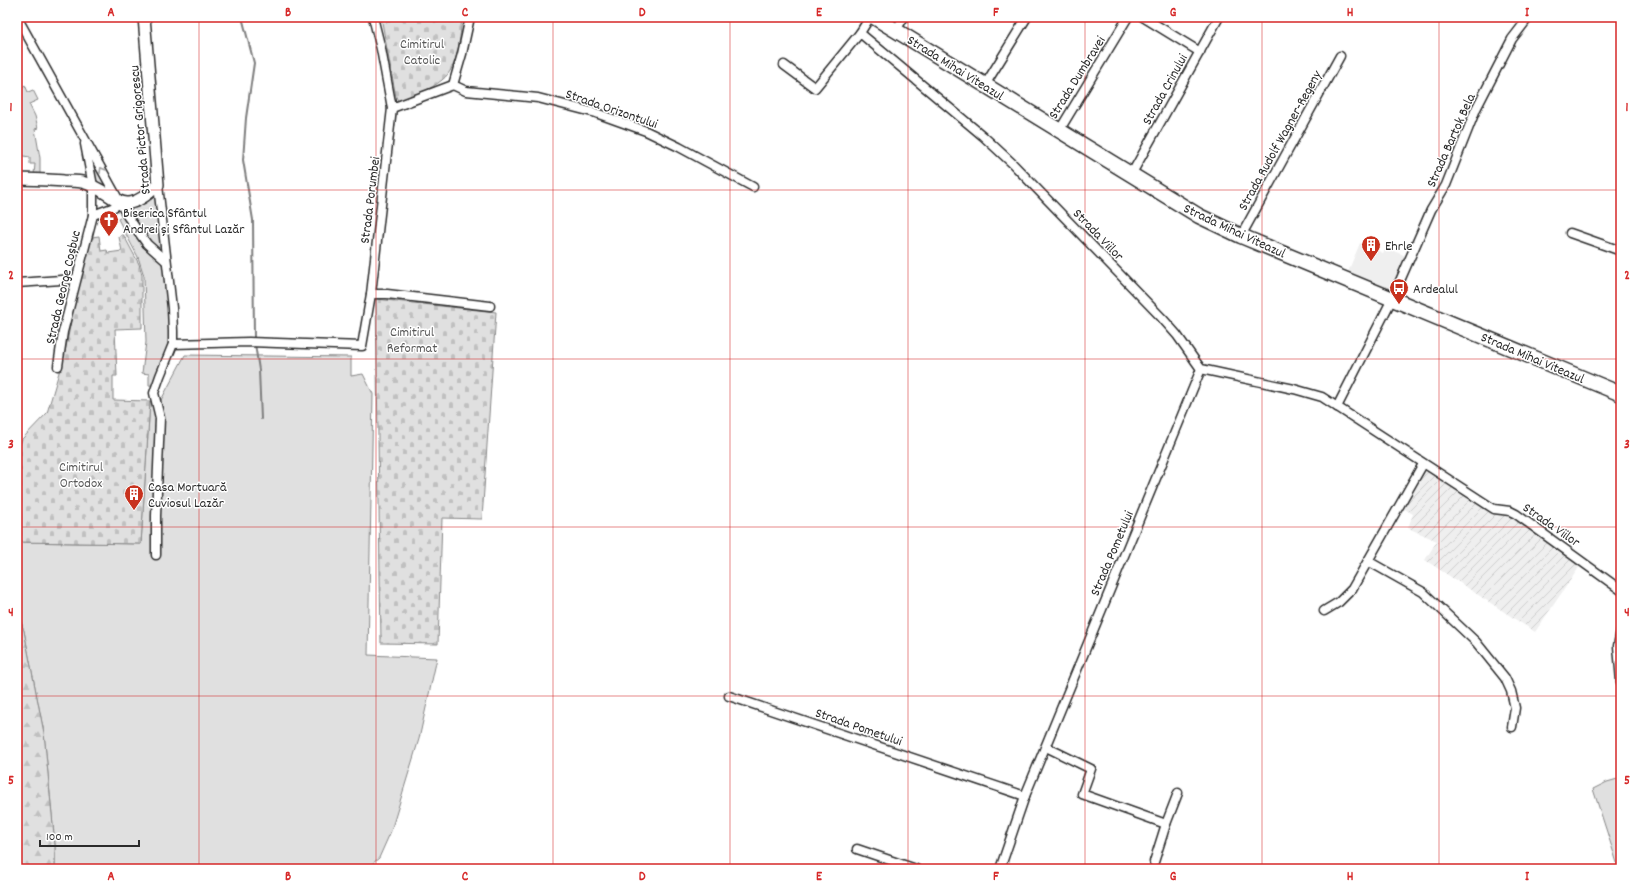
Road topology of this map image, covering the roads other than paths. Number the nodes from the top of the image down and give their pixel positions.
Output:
1 (17, 17) edge
2 (144, 17) edge
3 (373, 17) edge
4 (470, 17) edge
5 (870, 17) edge
6 (874, 17) edge
7 (904, 17) edge
8 (1027, 17) edge
9 (1128, 17) edge
10 (1143, 17) edge
11 (1220, 17) edge
12 (1529, 17) edge
13 (896, 30) junction
14 (860, 33) junction
15 (1200, 52) junction
16 (1340, 56) dead end
17 (784, 64) dead end
18 (453, 85) junction
19 (985, 85) junction
20 (392, 108) junction
21 (1059, 131) junction
22 (83, 137) junction
23 (1131, 175) junction
24 (17, 179) edge
25 (158, 185) junction
26 (93, 186) junction
27 (753, 187) dead end
28 (121, 203) junction
29 (93, 214) junction
30 (1570, 233) dead end
31 (1241, 236) junction
32 (1621, 252) edge
33 (166, 261) junction
34 (76, 279) junction
35 (17, 283) edge
36 (371, 294) junction
37 (1392, 299) junction
38 (490, 306) dead end
39 (173, 344) junction
40 (58, 366) dead end
41 (1201, 369) junction
42 (1621, 394) edge
43 (1337, 407) junction
44 (1423, 464) junction
45 (156, 555) dead end
46 (1368, 561) junction
47 (1621, 590) edge
48 (1324, 611) dead end
49 (1621, 630) edge
50 (1621, 682) edge
51 (729, 696) dead end
52 (1512, 727) dead end
53 (1046, 748) junction
54 (1178, 793) dead end
55 (1025, 796) junction
56 (1166, 824) junction
57 (857, 849) dead end
58 (1154, 862) dead end
59 (916, 869) edge
60 (1000, 869) edge

1 - 22 street, Strada George Coșbuc
2 - 25 street, Strada Pictor Grigorescu
3 - 20 street, Strada Porumbei
4 - 18 street
5 - 14 street
6 - 13 highway, Strada Mihai Viteazul
7 - 13 street
8 - 19 street
9 - 21 street, Strada Dumbravei
10 - 15 street
11 - 15 street, Strada Crinului
12 - 37 street, Strada Bartok Bela
13 - 19 highway, Strada Mihai Viteazul
14 - 17 street
14 - 41 street, Strada Viilor
15 - 23 street, Strada Crinului
16 - 31 street, Strada Rudolf Wagner-Regeny
18 - 20 street
18 - 27 street, Strada Orizontului
19 - 21 highway, Strada Mihai Viteazul
20 - 36 street, Strada Porumbei
21 - 23 highway, Strada Mihai Viteazul
22 - 26 street, Strada George Coșbuc
28 -> 22 street, Strada George Coșbuc
23 - 31 highway, Strada Mihai Viteazul
24 - 26 street
25 - 28 street
25 - 33 street, Strada Pictor Grigorescu
26 - 28 street
26 - 29 street, Strada George Coșbuc
28 - 29 street, Strada George Coșbuc
28 - 33 street, Strada George Coșbuc
29 - 34 street, Strada George Coșbuc
30 - 32 street
31 - 37 highway, Strada Mihai Viteazul
33 - 39 street, Strada Pictor Grigorescu
34 - 35 street
34 - 40 street, Strada George Coșbuc
36 - 38 street
36 - 39 street, Strada Porumbei
37 - 42 highway, Strada Mihai Viteazul
37 - 43 street
39 - 45 street, Strada Pictor Grigorescu
41 - 43 street, Strada Viilor
41 - 53 street, Strada Pometului
43 - 44 street, Strada Viilor
44 - 46 street
44 - 47 street, Strada Viilor
46 - 48 street
46 - 52 street
49 - 50 street
51 - 55 street, Strada Pometului
53 - 55 street, Strada Pometului
53 - 56 street
54 - 56 street
55 - 60 street, Strada Pometului
56 - 58 street
57 - 59 street

